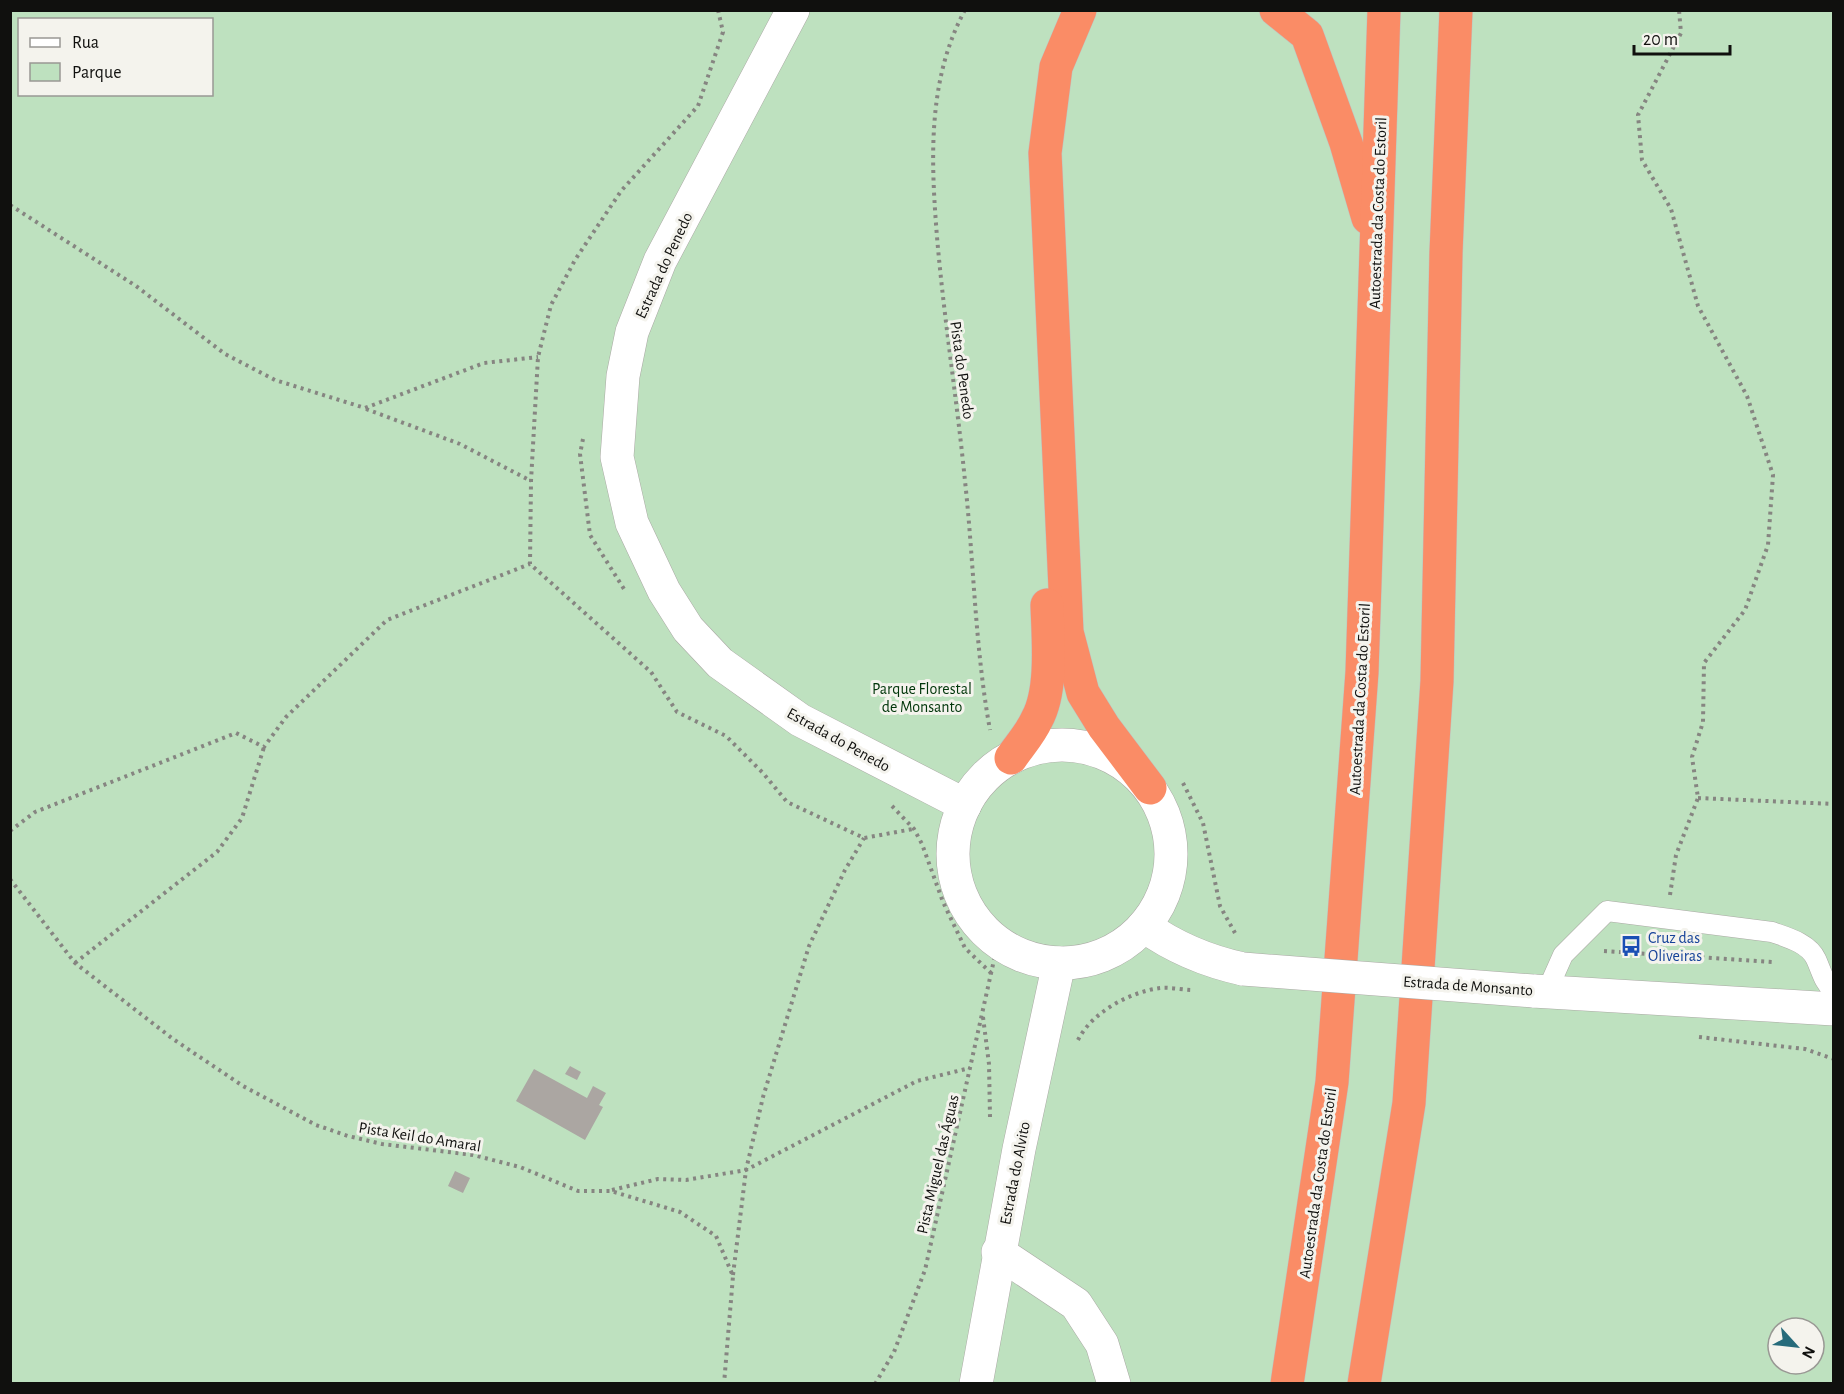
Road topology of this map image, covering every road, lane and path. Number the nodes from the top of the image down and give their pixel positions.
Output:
1 (794, 10) edge
2 (965, 10) edge
3 (1062, 10) edge
4 (1080, 10) edge
5 (1276, 10) edge
6 (1384, 10) edge
7 (1456, 10) edge
8 (1679, 10) edge
9 (10, 205) edge
10 (1376, 243) junction
11 (538, 357) dead end
12 (365, 408) junction
13 (585, 430) dead end
14 (531, 481) dead end
15 (530, 564) dead end
16 (626, 592) dead end
17 (264, 747) junction
18 (1001, 747) junction
19 (1182, 781) dead end
20 (1150, 788) junction
21 (1698, 798) junction
22 (888, 802) dead end
23 (1833, 804) edge
24 (965, 805) junction
25 (10, 831) edge
26 (864, 838) dead end
27 (10, 879) edge
28 (1667, 919) junction
29 (1144, 926) junction
30 (1241, 936) dead end
31 (1563, 954) junction
32 (1815, 956) junction
33 (994, 957) junction
34 (75, 963) junction
35 (1059, 963) junction
36 (1196, 991) dead end
37 (1540, 991) junction
38 (1833, 992) edge
39 (1818, 1009) edge
40 (982, 1012) junction
41 (1833, 1028) edge
42 (1073, 1051) dead end
43 (970, 1068) junction
44 (990, 1120) dead end
45 (746, 1170) junction
46 (611, 1191) junction
47 (998, 1252) junction
48 (733, 1276) junction
49 (1366, 1381) edge
50 (724, 1383) edge
51 (875, 1383) edge
52 (976, 1383) edge
53 (1114, 1383) edge
54 (1287, 1383) edge

1 - 24 street, Estrada do Penedo
2 - 18 path, Pista do Penedo
3 - 18 highway
4 - 20 highway
5 - 10 highway
6 - 10 highway, Autoestrada da Costa do Estoril
7 - 49 highway
8 - 21 path
9 - 12 path
10 - 54 highway, Autoestrada da Costa do Estoril
11 - 12 path
12 - 14 path
13 - 16 path
15 - 17 path
17 - 25 path
17 - 34 path
18 - 20 street
18 - 24 street
19 - 30 path
20 - 29 street
21 - 23 path
21 - 28 path
22 - 33 path
24 - 33 street
26 - 45 path
27 - 34 path, Pista Keil do Amaral
28 - 31 lane
28 - 32 lane
29 - 35 street
29 - 37 street, Estrada de Monsanto, bridge
31 - 32 path
31 - 37 lane
32 - 38 lane
33 - 35 street
33 - 40 path, Pista Miguel das Águas
34 - 46 path, Pista Keil do Amaral
35 - 47 street, Estrada do Alvito
36 - 42 path
37 - 39 street, Estrada de Monsanto
39 - 41 street, Estrada de Monsanto
40 - 43 path, Pista Miguel das Águas
40 - 44 path
43 - 45 path
43 - 51 path, Pista Miguel das Águas
45 - 46 path
45 - 48 path
46 - 48 path, Pista Keil do Amaral
47 - 52 street, Estrada do Alvito
47 - 53 street
48 - 50 path, Pista Keil do Amaral

